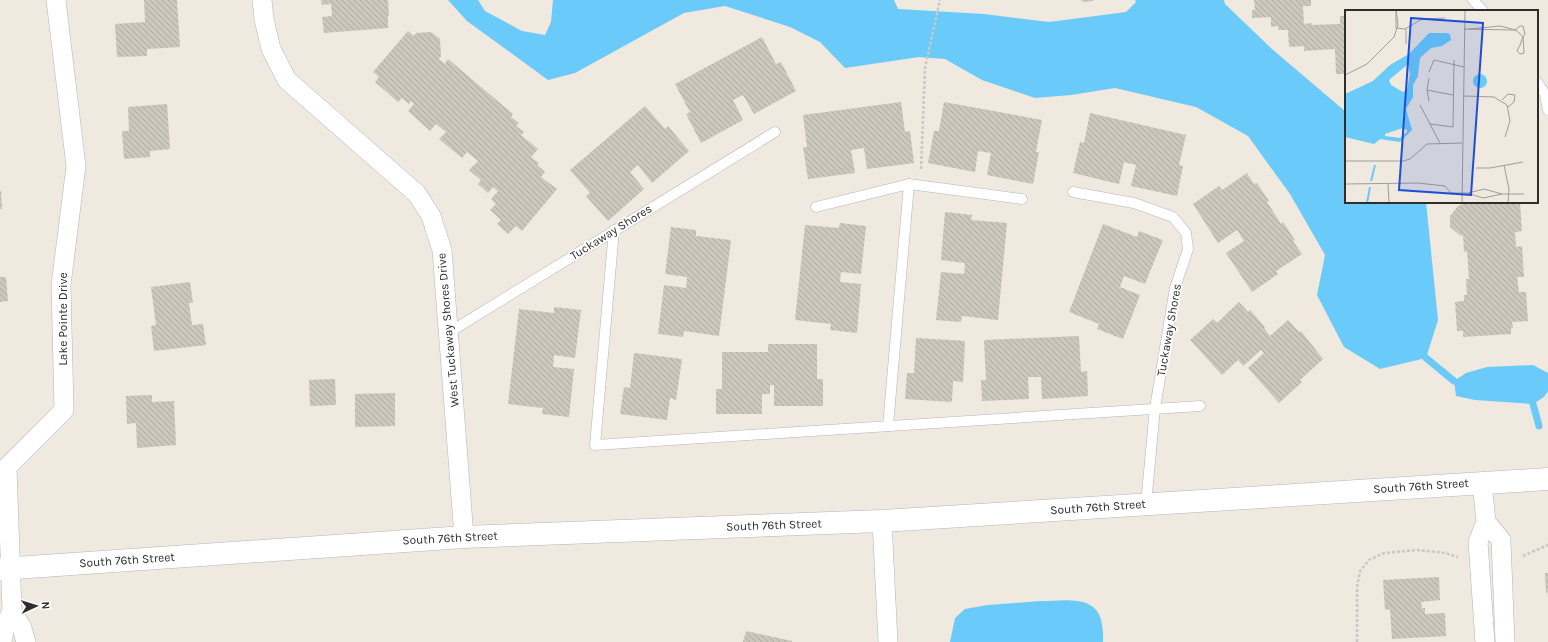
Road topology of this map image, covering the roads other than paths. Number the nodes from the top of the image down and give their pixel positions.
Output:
1 (56, 0) edge
2 (262, 0) edge
3 (1473, 0) edge
4 (1482, 10) edge
5 (1538, 84) edge
6 (1548, 110) edge
7 (775, 132) dead end
8 (909, 184) junction
9 (1073, 192) dead end
10 (1022, 199) dead end
11 (816, 207) dead end
12 (614, 230) junction
13 (448, 333) junction
14 (1200, 406) dead end
15 (1155, 408) junction
16 (888, 426) junction
17 (1548, 479) edge
18 (1482, 482) junction
19 (1146, 504) junction
20 (882, 521) junction
21 (1486, 522) junction
22 (464, 536) junction
23 (5, 569) edge
24 (12, 611) junction
25 (2, 642) edge
26 (26, 642) edge
27 (888, 642) edge
28 (1485, 642) edge
29 (1505, 642) edge

1 - 23 street, Lake Pointe Drive
2 - 13 street, West Tuckaway Shores Drive
3 - 4 lane
5 - 6 lane
7 - 12 lane, Tuckaway Shores
8 - 10 lane
8 - 11 lane
8 - 16 lane
9 - 15 lane, Tuckaway Shores
12 - 13 lane, Tuckaway Shores
12 - 16 lane
13 - 22 street, West Tuckaway Shores Drive
14 - 15 lane
15 - 16 lane
15 - 19 lane, Tuckaway Shores
17 - 18 main road, South 76th Street
18 - 19 main road, South 76th Street
18 - 21 street
19 - 20 main road, South 76th Street
20 - 22 main road, South 76th Street
20 - 27 street
21 - 28 street
21 - 29 street
22 - 23 main road, South 76th Street
23 - 24 street, Lake Pointe Drive
24 - 25 street
24 - 26 street

